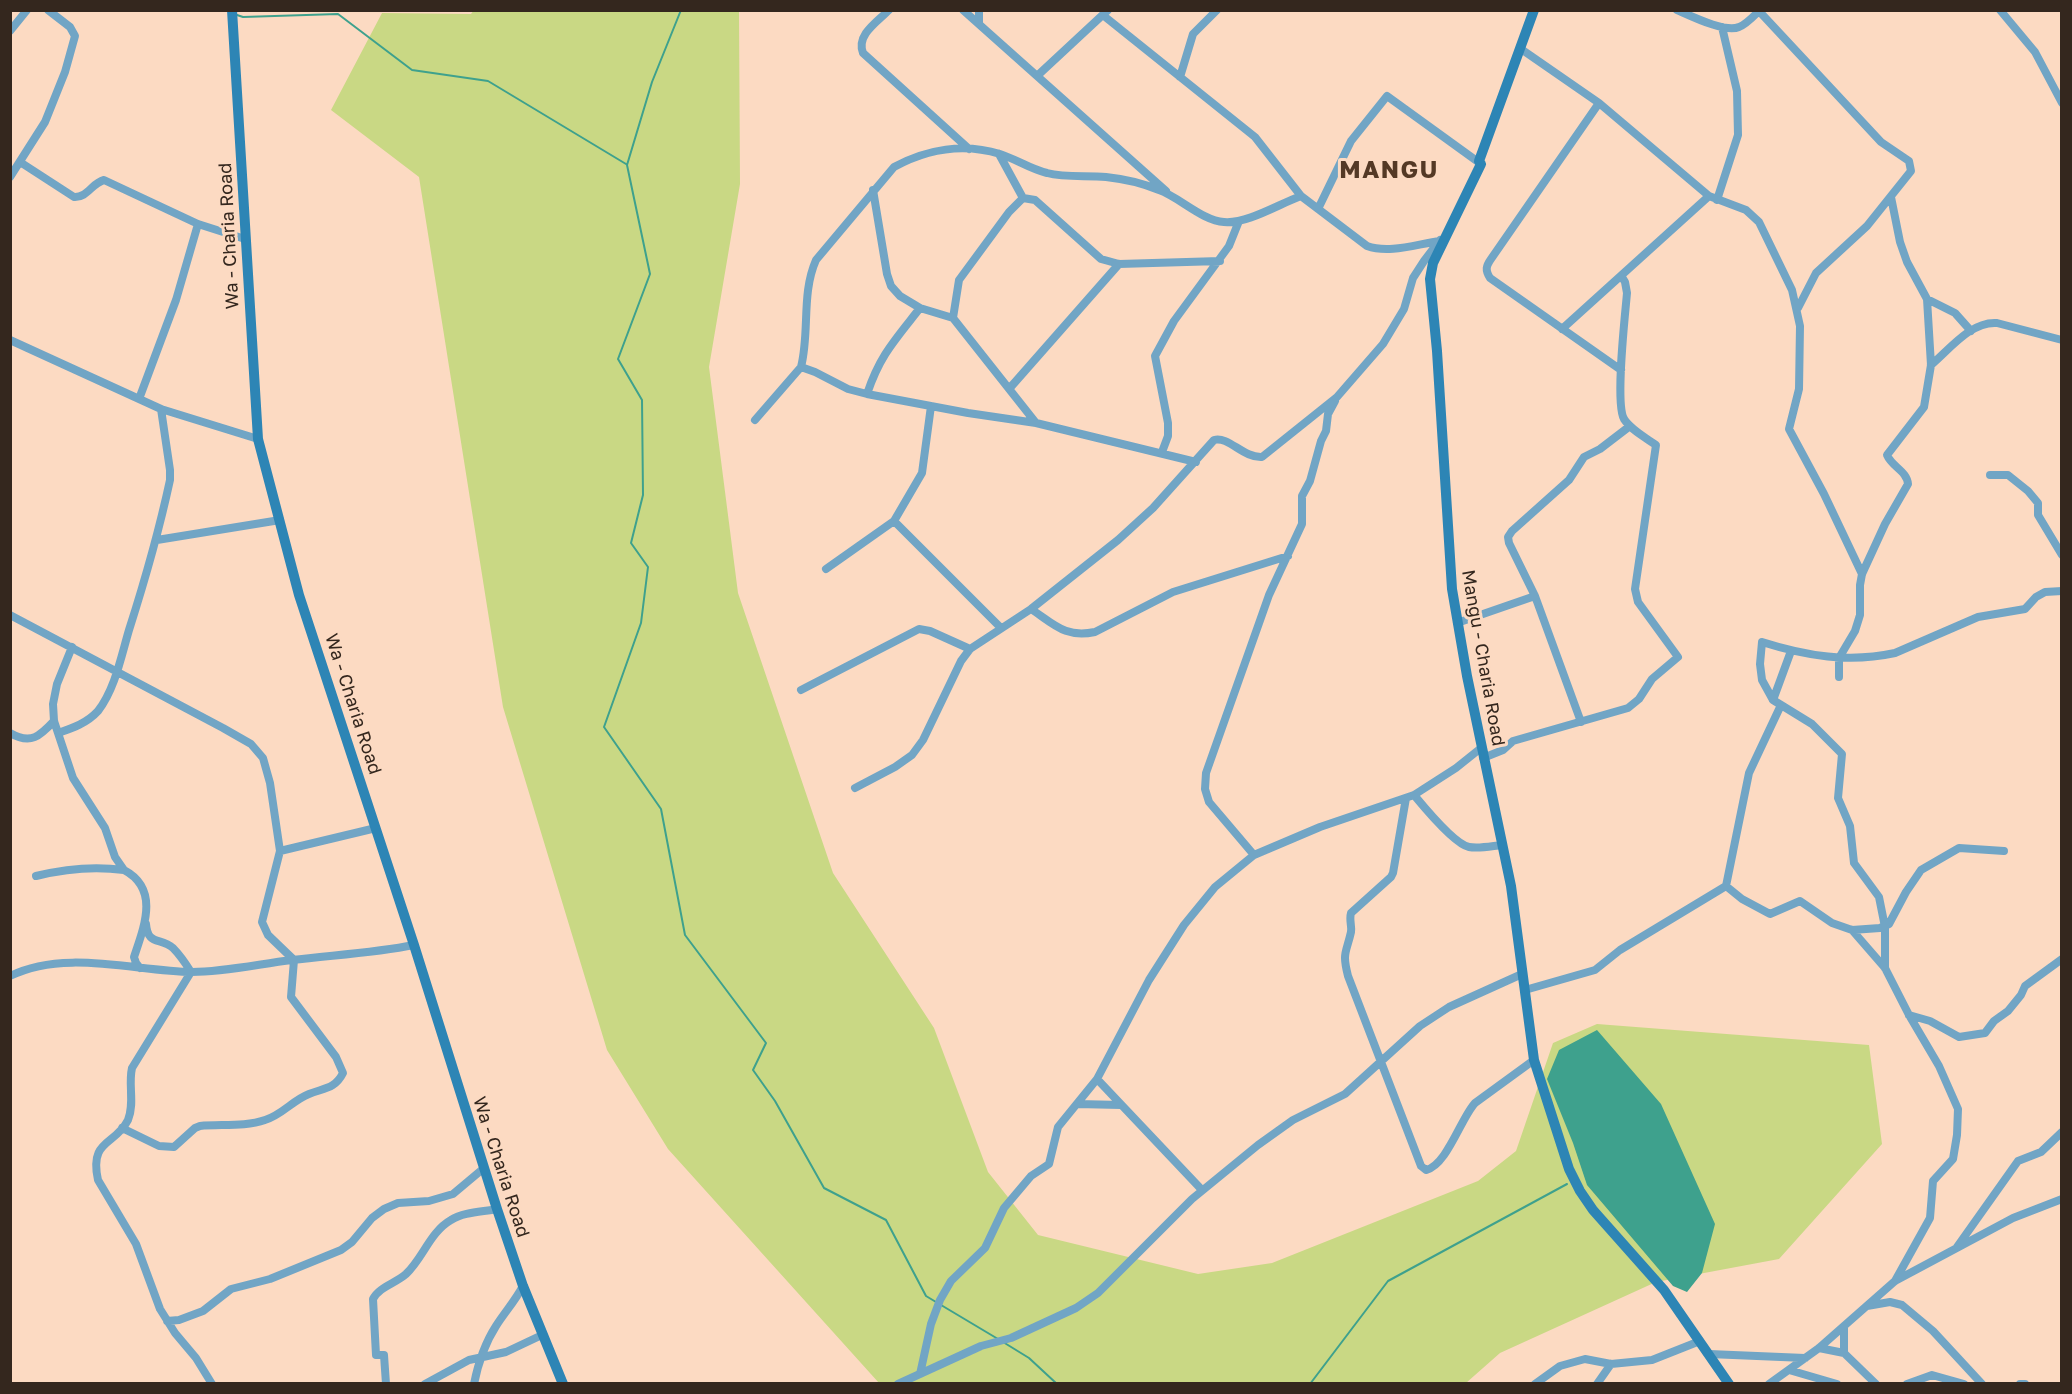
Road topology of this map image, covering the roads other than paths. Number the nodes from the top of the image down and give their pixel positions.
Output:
1 (27, 10) edge
2 (48, 10) edge
3 (232, 10) edge
4 (889, 10) edge
5 (963, 10) edge
6 (980, 10) edge
7 (1216, 10) edge
8 (1534, 10) edge
9 (1677, 10) edge
10 (2001, 10) edge
11 (1758, 11) edge
12 (1106, 13) edge
13 (979, 24) junction
14 (1722, 27) junction
15 (10, 31) edge
16 (1521, 49) junction
17 (1037, 76) junction
18 (1180, 77) junction
19 (1599, 103) junction
20 (2061, 103) edge
21 (969, 149) junction
22 (999, 154) junction
23 (20, 162) junction
24 (1480, 164) junction
25 (10, 177) edge
26 (873, 190) junction
27 (1170, 194) junction
28 (1301, 196) junction
29 (1709, 196) junction
30 (1891, 197) junction
31 (1023, 198) junction
32 (1717, 200) junction
33 (1318, 209) junction
34 (1239, 221) junction
35 (198, 224) junction
36 (1449, 229) junction
37 (245, 239) junction
38 (1440, 241) junction
39 (1220, 261) junction
40 (1119, 264) junction
41 (1622, 277) junction
42 (1927, 299) junction
43 (920, 308) junction
44 (1798, 308) junction
45 (953, 318) junction
46 (1563, 329) junction
47 (1971, 331) junction
48 (10, 340) edge
49 (2061, 340) edge
50 (1931, 365) junction
51 (801, 367) junction
52 (1621, 370) junction
53 (1009, 389) junction
54 (867, 394) junction
55 (1337, 397) junction
56 (139, 399) junction
57 (931, 406) junction
58 (161, 409) junction
59 (755, 420) dead end
60 (1036, 423) junction
61 (1630, 426) junction
62 (258, 439) junction
63 (1162, 452) junction
64 (1196, 462) junction
65 (1990, 475) dead end
66 (280, 520) junction
67 (894, 521) junction
68 (157, 540) junction
69 (2061, 555) edge
70 (1288, 556) junction
71 (826, 569) dead end
72 (1862, 574) junction
73 (2061, 591) edge
74 (1535, 596) junction
75 (1031, 609) junction
76 (10, 615) edge
77 (1457, 623) junction
78 (1001, 628) junction
79 (72, 647) junction
80 (970, 650) junction
81 (1791, 651) junction
82 (1839, 658) junction
83 (117, 671) junction
84 (1839, 677) dead end
85 (801, 690) dead end
86 (1773, 700) junction
87 (1781, 705) junction
88 (54, 721) junction
89 (1581, 722) junction
90 (58, 732) junction
91 (10, 733) edge
92 (1482, 753) junction
93 (855, 788) dead end
94 (1414, 795) junction
95 (1406, 798) junction
96 (376, 828) junction
97 (1502, 845) junction
98 (280, 851) junction
99 (2004, 851) dead end
100 (1254, 855) junction
101 (124, 870) junction
102 (36, 876) dead end
103 (1726, 886) junction
104 (146, 924) junction
105 (1885, 927) junction
106 (1852, 930) junction
107 (414, 945) junction
108 (2061, 959) edge
109 (294, 960) junction
110 (140, 968) junction
111 (1885, 968) junction
112 (192, 972) junction
113 (1522, 974) junction
114 (11, 975) edge
115 (1525, 990) junction
116 (1909, 1016) junction
117 (1534, 1060) junction
118 (1382, 1061) junction
119 (1096, 1079) junction
120 (1077, 1104) junction
121 (1121, 1105) junction
122 (122, 1128) junction
123 (2061, 1132) edge
124 (484, 1168) junction
125 (1202, 1190) junction
126 (2061, 1199) edge
127 (496, 1209) junction
128 (1954, 1251) junction
129 (1895, 1281) junction
130 (522, 1286) junction
131 (1867, 1306) junction
132 (167, 1321) junction
133 (1844, 1328) junction
134 (542, 1335) junction
135 (1700, 1341) junction
136 (1819, 1348) junction
137 (1844, 1353) junction
138 (1709, 1354) junction
139 (481, 1358) junction
140 (1805, 1358) junction
141 (1611, 1364) junction
142 (1789, 1370) junction
143 (920, 1374) junction
144 (212, 1383) edge
145 (386, 1383) edge
146 (425, 1383) edge
147 (474, 1383) edge
148 (562, 1383) edge
149 (898, 1383) edge
150 (1535, 1383) edge
151 (1598, 1383) edge
152 (1729, 1383) edge
153 (1769, 1383) edge
154 (1837, 1383) edge
155 (1876, 1383) edge
156 (1907, 1383) edge
157 (1964, 1383) edge
158 (1982, 1383) edge
159 (2020, 1383) edge
160 (2025, 1383) edge

1 - 15 street
2 - 23 street
3 - 37 street, Wa - Charia Road
4 - 21 street
5 - 13 street
6 - 13 street
7 - 18 street
8 - 16 street, Mangu - Charia Road
9 - 14 street
10 - 20 street
11 - 14 street
11 - 30 street
12 - 17 street
12 - 18 street
13 - 17 street
14 - 32 street
16 - 19 street
16 - 24 street, Mangu - Charia Road
17 - 27 street
18 - 28 street
19 - 29 street
19 - 46 street
21 - 22 street
21 - 26 street
22 - 27 street
22 - 31 street
23 - 25 street
23 - 35 street
24 - 33 street
24 - 36 street, Mangu - Charia Road
26 - 43 street
26 - 51 street
27 - 34 street
28 - 33 street
28 - 34 street
29 - 32 street
29 - 41 street
30 - 42 street
30 - 44 street
31 - 40 street
31 - 45 street
32 - 44 street
33 - 38 street
34 - 39 street
35 - 37 street
35 - 56 street
36 - 38 street
36 - 77 street, Mangu - Charia Road
37 - 62 street, Wa - Charia Road
38 - 55 street
39 - 40 street
39 - 63 street
40 - 53 street
41 - 46 street
41 - 52 street
42 - 47 street
42 - 50 street
43 - 45 street
43 - 54 street
44 - 72 street
45 - 53 street
46 - 52 street
47 - 49 street
47 - 50 street
48 - 56 street
50 - 72 street
51 - 54 street
51 - 59 street
52 - 61 street
53 - 60 street
54 - 57 street
55 - 64 street
55 - 70 street
56 - 58 street
57 - 60 street
57 - 67 street
58 - 62 street
58 - 68 street
60 - 63 street
61 - 74 street
61 - 89 street
62 - 66 street, Wa - Charia Road
63 - 64 street
64 - 75 street
65 - 69 street
66 - 68 street
66 - 96 street, Wa - Charia Road
67 - 71 street
67 - 78 street
68 - 83 street
70 - 75 street
70 - 100 street
72 - 82 street
73 - 82 street
74 - 77 street
74 - 89 street
75 - 78 street
76 - 79 street
77 - 92 street, Mangu - Charia Road
78 - 80 street
79 - 83 street
79 - 88 street
80 - 85 street
80 - 93 street
81 - 82 street
81 - 86 street
81 - 86 street
82 - 84 street
83 - 90 street
83 - 98 street
86 - 87 street
87 - 103 street
87 - 105 street
88 - 90 street
88 - 91 street
89 - 92 street
90 - 101 street
92 - 94 street
92 - 97 street, Mangu - Charia Road
94 - 95 street
94 - 97 street
95 - 100 street
95 - 118 street
96 - 98 street
96 - 107 street, Wa - Charia Road
97 - 113 street, Mangu - Charia Road
98 - 109 street
99 - 105 street
100 - 119 street
101 - 102 street
101 - 104 street
103 - 106 street
103 - 115 street
104 - 110 street
104 - 112 street
105 - 106 street
105 - 111 street
106 - 111 street
107 - 109 street
107 - 124 street, Wa - Charia Road
108 - 116 street
109 - 112 street
109 - 122 street
110 - 112 street
110 - 114 street
111 - 116 street
112 - 122 street
113 - 115 street, Mangu - Charia Road
113 - 118 street
115 - 117 street, Mangu - Charia Road
116 - 129 street
117 - 118 street
117 - 135 street, Mangu - Charia Road
118 - 125 street
119 - 120 street
119 - 121 street
120 - 121 street
120 - 143 street
121 - 125 street
122 - 132 street
123 - 128 street
124 - 127 street, Wa - Charia Road
124 - 132 street
125 - 143 street
126 - 128 street
127 - 130 street, Wa - Charia Road
127 - 145 street
128 - 129 street
129 - 131 street
130 - 134 street, Wa - Charia Road
130 - 139 street
131 - 133 street
131 - 158 street
132 - 144 street
133 - 136 street
133 - 137 street
134 - 139 street
134 - 148 street, Wa - Charia Road
135 - 138 street, Mangu - Charia Road
135 - 141 street
136 - 137 street
136 - 140 street
137 - 155 street
138 - 140 street
138 - 152 street, Mangu - Charia Road
139 - 146 street
139 - 147 street
140 - 142 street
141 - 150 street
141 - 151 street
142 - 153 street
142 - 154 street
143 - 149 street
156 - 157 street
159 - 160 street

